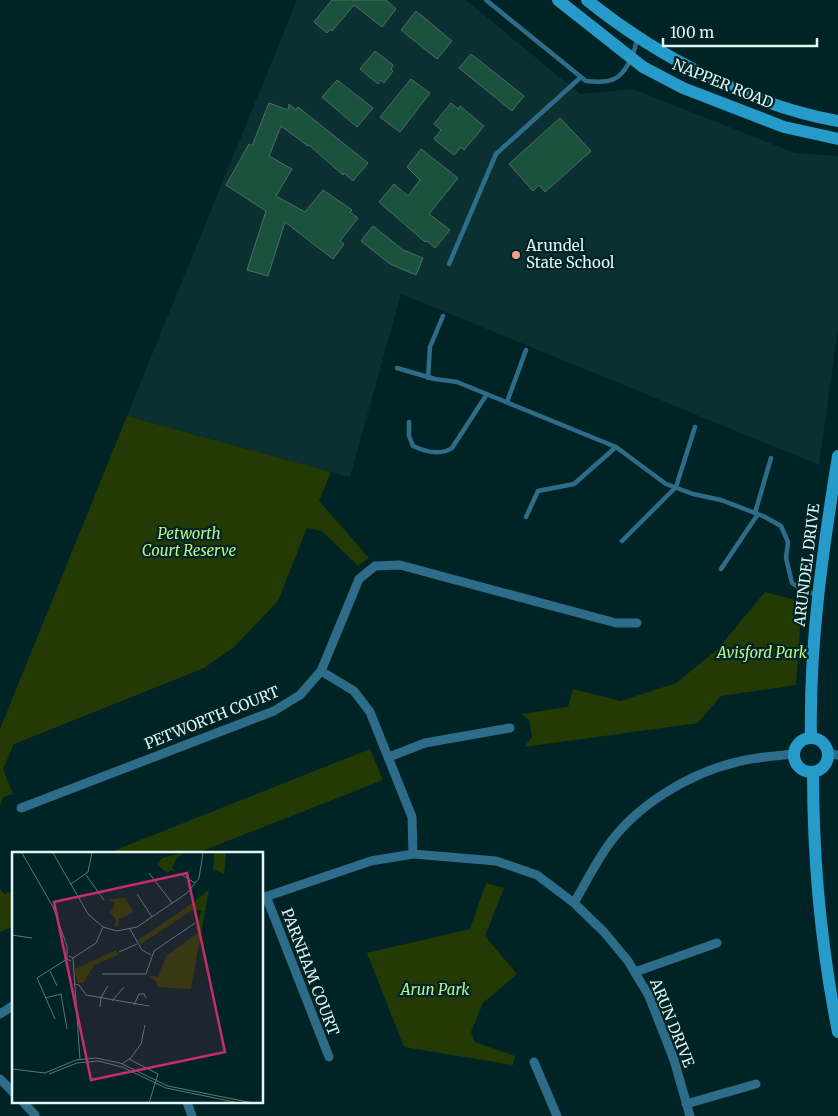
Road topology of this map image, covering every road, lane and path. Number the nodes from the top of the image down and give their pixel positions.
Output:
1 (486, 0) edge
2 (558, 0) edge
3 (586, 0) edge
4 (637, 38) junction
5 (632, 59) junction
6 (581, 78) junction
7 (838, 120) edge
8 (838, 139) edge
9 (449, 264) dead end
10 (443, 316) dead end
11 (526, 350) dead end
12 (397, 368) dead end
13 (428, 378) junction
14 (487, 394) junction
15 (507, 402) junction
16 (409, 422) dead end
17 (695, 427) dead end
18 (616, 447) junction
19 (838, 456) edge
20 (771, 458) dead end
21 (676, 488) junction
22 (756, 513) junction
23 (526, 517) dead end
24 (622, 541) dead end
25 (722, 569) dead end
26 (819, 595) junction
27 (637, 623) dead end
28 (321, 671) junction
29 (510, 728) dead end
30 (811, 738) junction
31 (794, 754) junction
32 (833, 754) edge
33 (389, 757) junction
34 (813, 772) junction
35 (21, 808) dead end
36 (414, 854) junction
37 (264, 897) edge
38 (574, 903) junction
39 (717, 943) dead end
40 (636, 972) junction
41 (12, 1006) edge
42 (0, 1014) edge
43 (838, 1032) edge
44 (329, 1057) dead end
45 (534, 1062) dead end
46 (0, 1080) edge
47 (756, 1084) dead end
48 (12, 1091) edge
49 (25, 1104) edge
50 (188, 1104) edge
51 (686, 1104) junction
52 (35, 1115) edge
53 (192, 1116) edge
54 (557, 1116) edge
55 (690, 1116) edge

1 - 6 lane
2 - 5 main road, NAPPER ROAD
3 - 4 main road, NAPPER ROAD
4 - 5 lane
4 - 7 main road, NAPPER ROAD
5 - 6 lane
5 - 8 main road, NAPPER ROAD
6 - 9 lane
10 - 13 lane
11 - 15 lane
12 - 13 lane
13 - 14 lane
14 - 15 lane
14 - 16 lane
15 - 18 lane
17 - 21 lane
18 - 21 lane
18 - 23 lane
19 - 26 main road, ARUNDEL DRIVE
20 - 22 lane
21 - 22 lane
21 - 24 lane
22 - 25 lane
22 - 26 lane
26 - 30 main road, ARUNDEL DRIVE
27 - 28 street, PETWORTH COURT
28 - 33 street
28 - 35 street, PETWORTH COURT
29 - 33 street
30 - 31 main road
30 - 32 main road
31 - 34 main road
31 - 38 street
32 - 34 main road
33 - 36 street
34 - 43 main road
36 - 37 street, ARUN DRIVE
36 - 38 street, ARUN DRIVE
37 - 44 street, PARNHAM COURT
38 - 40 street, ARUN DRIVE
39 - 40 street
40 - 51 street, ARUN DRIVE
41 - 42 street
45 - 54 street
46 - 48 street
47 - 51 street
49 - 52 street
50 - 53 street
51 - 55 street, ARUN DRIVE

